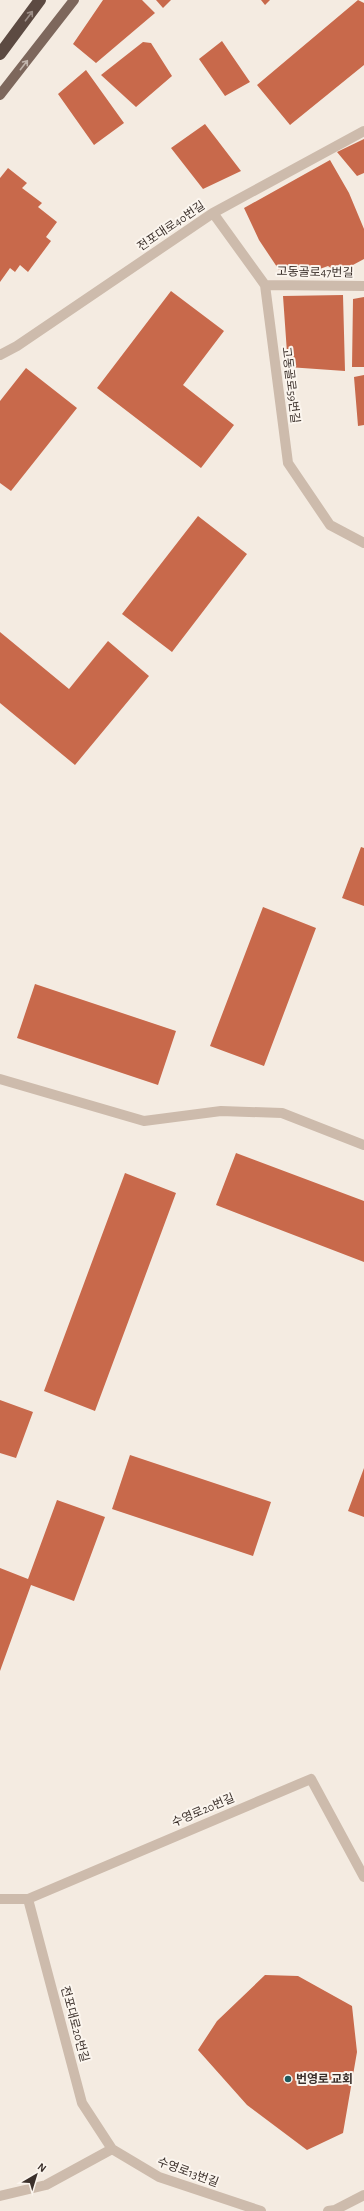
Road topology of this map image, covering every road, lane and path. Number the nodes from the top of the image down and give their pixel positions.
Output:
1 (40, 0) edge
2 (74, 0) edge
3 (0, 54) edge
4 (0, 95) edge
5 (364, 131) edge
6 (213, 213) junction
7 (265, 285) junction
8 (364, 286) edge
9 (0, 355) edge
10 (364, 543) edge
11 (0, 1079) edge
12 (364, 1145) edge
13 (364, 1877) edge
14 (0, 1899) edge
15 (28, 1899) junction
16 (112, 2149) junction
17 (364, 2195) edge
18 (0, 2196) edge
19 (261, 2211) edge
20 (328, 2211) edge

3 -> 1 highway
4 -> 2 main road
5 - 6 street, 전포대로40번길
6 - 7 street, 고동골로59번길
6 - 9 street, 전포대로40번길
7 - 8 street, 고동골로47번길
7 - 10 street, 고동골로59번길
11 - 12 street
13 - 15 street, 수영로20번길
14 - 15 street, 수영로20번길
15 - 16 street, 전포대로20번길
16 - 18 street
16 - 19 street, 수영로13번길
17 - 20 street

